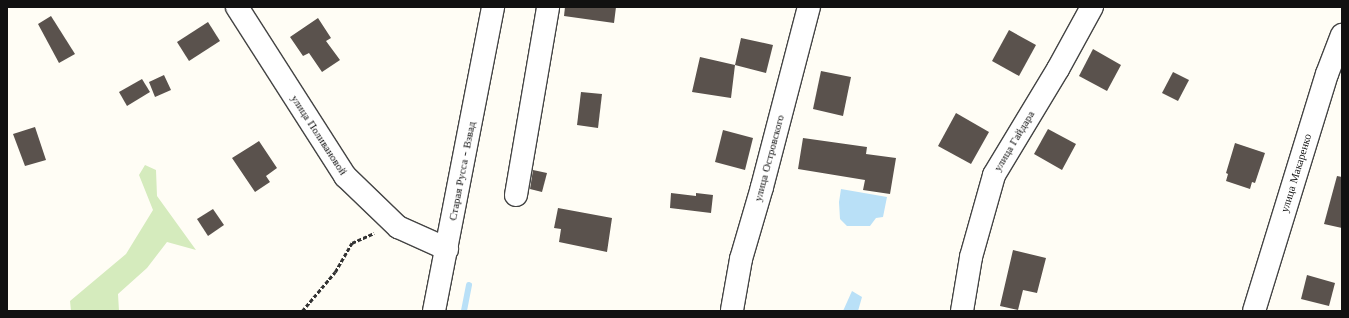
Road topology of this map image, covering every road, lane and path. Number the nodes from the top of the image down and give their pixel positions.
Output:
1 (237, 7) edge
2 (493, 7) edge
3 (548, 7) edge
4 (809, 7) edge
5 (1092, 7) edge
6 (1342, 35) edge
7 (516, 195) dead end
8 (398, 227) junction
9 (447, 249) junction
10 (732, 310) edge
11 (302, 311) edge
12 (434, 311) edge
13 (962, 311) edge
14 (1254, 311) edge

1 - 8 street, улица Поливановой
2 - 9 street, Старая Русса - Взвад
3 - 7 street
4 - 10 street, улица Островского
5 - 13 street, улица Гайдара
6 - 14 street, улица Макаренко
8 - 9 street, улица Поливановой
8 - 11 path
9 - 12 street, Старая Русса - Взвад

